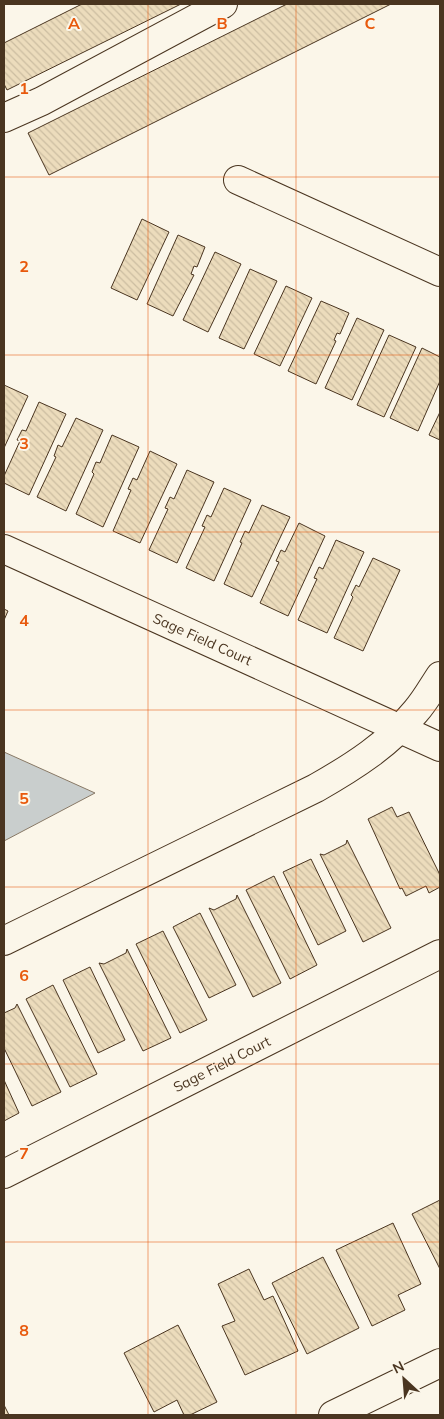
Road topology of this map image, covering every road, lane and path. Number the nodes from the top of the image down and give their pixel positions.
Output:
1 (223, 4) edge
2 (4, 118) edge
3 (238, 180) dead end
4 (440, 272) edge
5 (4, 549) edge
6 (440, 676) edge
7 (400, 729) junction
8 (440, 747) edge
9 (4, 941) edge
10 (440, 954) edge
11 (4, 1174) edge
12 (440, 1363) edge
13 (333, 1415) edge

1 - 2 street
3 - 4 street
5 - 7 street, Sage Field Court
6 - 7 street
7 - 8 street, Sage Field Court
7 - 9 street
10 - 11 street, Sage Field Court
12 - 13 street

